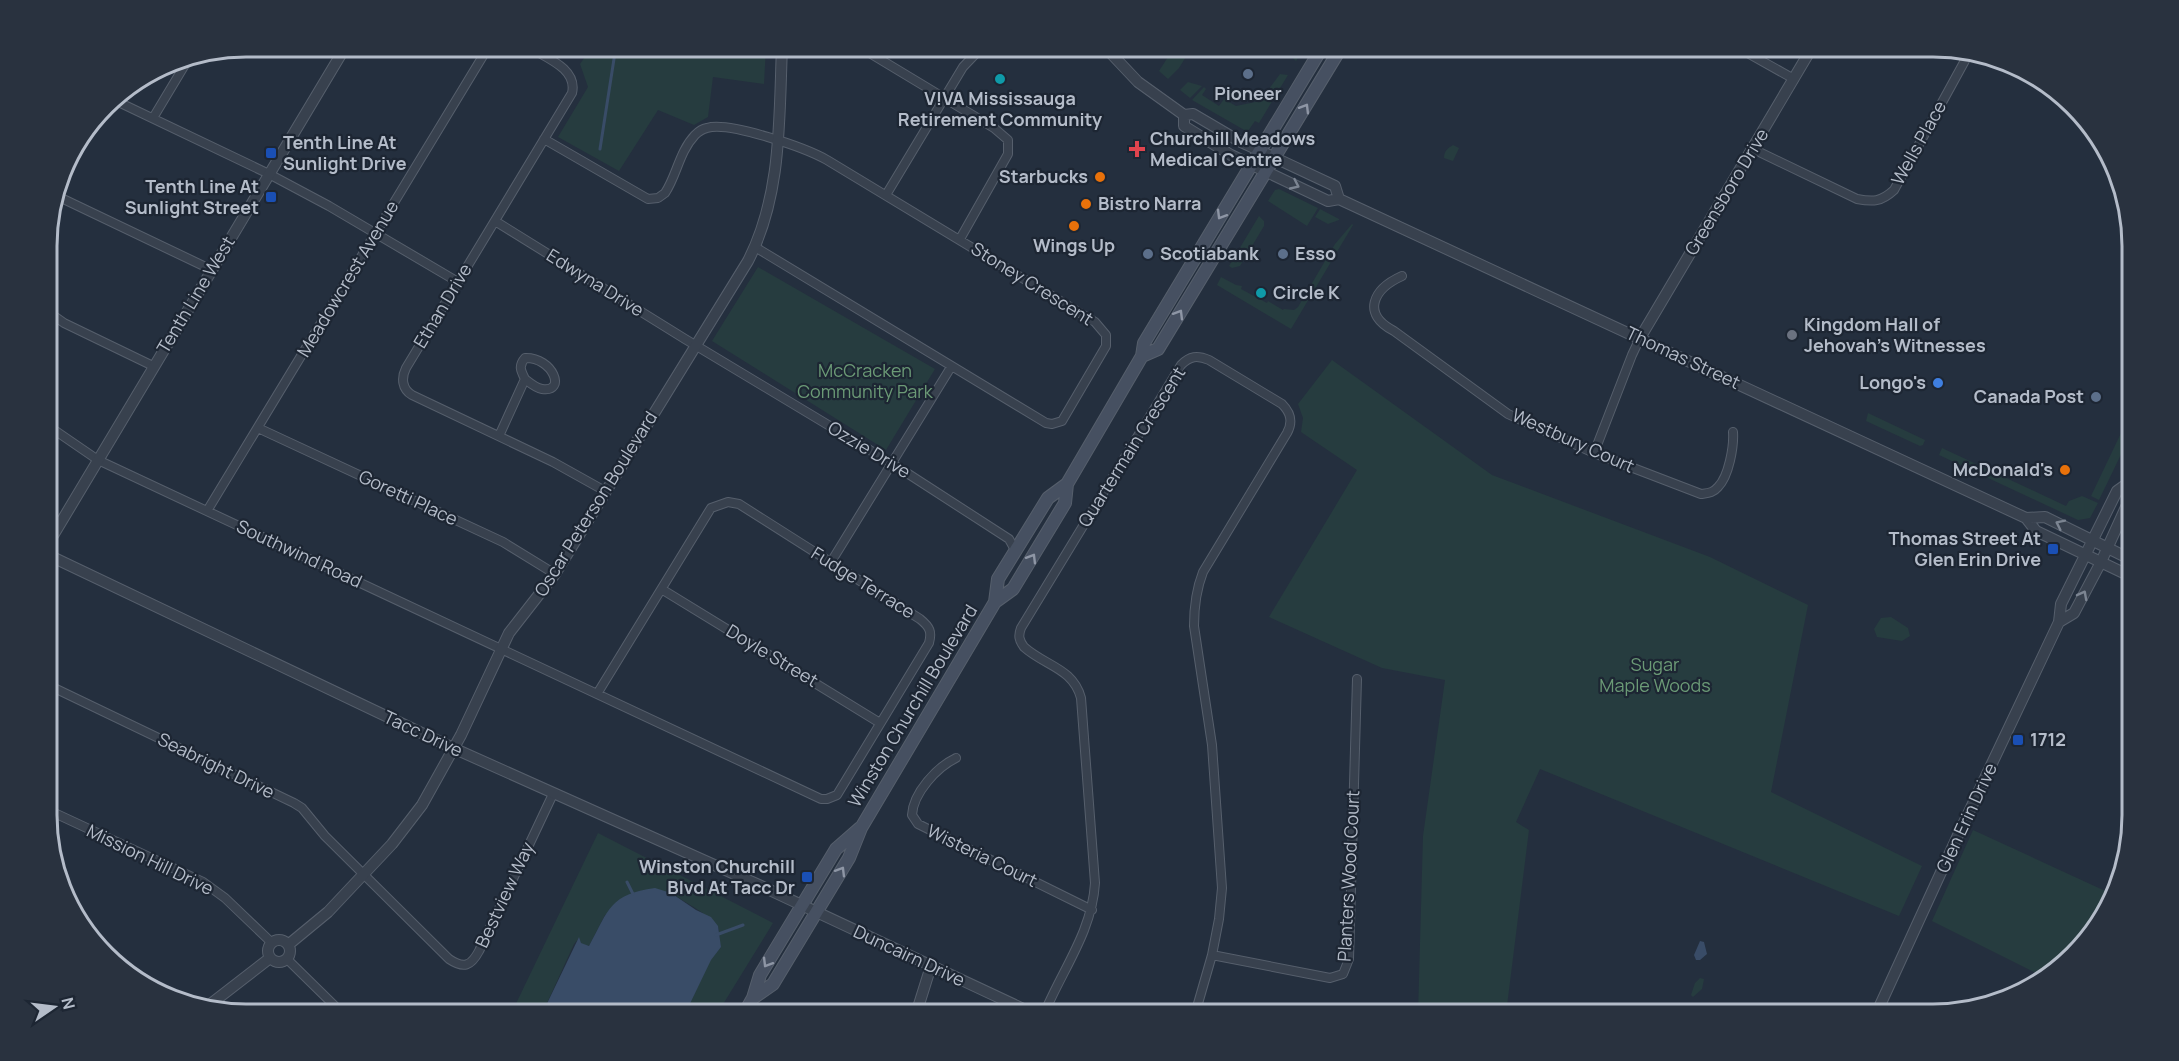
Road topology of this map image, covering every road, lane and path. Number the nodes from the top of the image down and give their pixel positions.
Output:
1 (339, 57) edge
2 (482, 57) edge
3 (545, 57) edge
4 (782, 57) edge
5 (876, 57) edge
6 (973, 57) edge
7 (1114, 57) edge
8 (1316, 57) edge
9 (1335, 57) edge
10 (1755, 57) edge
11 (1807, 57) edge
12 (1965, 60) edge
13 (183, 68) edge
14 (1794, 79) junction
15 (944, 98) junction
16 (122, 104) edge
17 (1184, 115) junction
18 (153, 118) junction
19 (544, 139) junction
20 (778, 140) junction
21 (1753, 149) junction
22 (1260, 151) junction
23 (1275, 158) junction
24 (1251, 165) junction
25 (1266, 172) junction
26 (269, 174) junction
27 (886, 195) junction
28 (63, 199) edge
29 (1339, 199) junction
30 (495, 221) junction
31 (376, 233) junction
32 (960, 239) junction
33 (755, 247) junction
34 (212, 270) junction
35 (1402, 276) dead end
36 (458, 282) junction
37 (57, 318) edge
38 (1640, 338) junction
39 (695, 345) junction
40 (1142, 356) junction
41 (153, 366) junction
42 (951, 367) junction
43 (525, 379) dead end
44 (258, 428) junction
45 (57, 432) edge
46 (1733, 432) dead end
47 (499, 436) junction
48 (1594, 453) junction
49 (98, 459) junction
50 (893, 464) junction
51 (1067, 484) junction
52 (2122, 487) edge
53 (605, 491) junction
54 (207, 511) junction
55 (2122, 516) edge
56 (2026, 518) junction
57 (57, 529) edge
58 (1027, 532) junction
59 (1010, 539) junction
60 (2092, 540) junction
61 (2107, 548) junction
62 (1014, 553) junction
63 (2085, 554) junction
64 (2122, 555) edge
65 (57, 559) edge
66 (831, 562) junction
67 (2101, 562) junction
68 (2122, 572) edge
69 (555, 574) junction
70 (663, 590) junction
71 (995, 602) junction
72 (2059, 622) junction
73 (501, 648) junction
74 (1358, 679) dead end
75 (57, 689) edge
76 (597, 694) junction
77 (880, 723) junction
78 (453, 748) junction
79 (956, 758) dead end
80 (553, 794) junction
81 (57, 814) edge
82 (861, 828) junction
83 (364, 874) junction
84 (802, 905) junction
85 (1092, 910) junction
86 (816, 912) junction
87 (272, 943) junction
88 (288, 945) junction
89 (1212, 955) junction
90 (270, 958) junction
91 (287, 959) junction
92 (931, 966) junction
93 (753, 998) junction
94 (215, 1001) edge
95 (333, 1004) edge
96 (750, 1004) edge
97 (919, 1004) edge
98 (1013, 1004) edge
99 (1049, 1004) edge
100 (1198, 1004) edge
101 (1881, 1004) edge

1 - 26 street, Tenth Line West
2 - 31 street, Meadowcrest Avenue
3 - 19 street, Ethan Drive
4 - 20 street, Oscar Peterson Boulevard
5 - 15 street
6 - 15 street
7 - 17 street, Thomas Street
8 - 22 main road, Winston Churchill Boulevard
23 -> 9 main road, Winston Churchill Boulevard
10 - 14 street
11 - 14 street, Greensboro Drive
12 - 21 street, Wells Place
13 - 18 street
14 - 21 street, Greensboro Drive
15 - 27 street
15 - 32 street
16 - 18 street
17 - 22 street, Thomas Street
17 - 24 street, Thomas Street
18 - 26 street
19 - 20 street, Stoney Crescent
19 - 30 street, Ethan Drive
20 - 27 street, Stoney Crescent
20 - 33 street, Oscar Peterson Boulevard
21 - 38 street, Greensboro Drive
22 - 23 street, Thomas Street
22 - 24 main road, Winston Churchill Boulevard
23 - 25 main road, Winston Churchill Boulevard
23 - 29 street, Thomas Street
24 - 25 street, Thomas Street
24 -> 40 main road, Winston Churchill Boulevard
25 -> 29 street, Thomas Street
40 -> 25 main road, Winston Churchill Boulevard
26 - 31 street
26 - 34 street, Tenth Line West
27 - 32 street, Stoney Crescent
28 - 34 street
29 - 38 street, Thomas Street
30 - 36 street, Ethan Drive
30 - 39 street, Edwyna Drive
31 - 36 street
31 - 44 street, Meadowcrest Avenue
32 - 42 street, Stoney Crescent
33 - 39 street, Oscar Peterson Boulevard
33 - 42 street, Stoney Crescent
34 - 41 street, Tenth Line West
35 - 48 street, Westbury Court
36 - 47 street, Ethan Drive
37 - 41 street
38 - 48 street
38 - 56 street, Thomas Street
39 - 50 street, Ozzie Drive
39 - 53 street, Oscar Peterson Boulevard
40 - 51 main road, Winston Churchill Boulevard
41 - 49 street, Tenth Line West
42 - 50 street
43 - 47 street
44 - 54 street, Meadowcrest Avenue
44 - 69 street, Goretti Place
45 - 49 street, Southwind Road
46 - 48 street, Westbury Court
47 - 53 street, Ethan Drive
49 - 54 street, Southwind Road
49 - 57 street, Tenth Line West
50 - 59 street, Ozzie Drive
50 - 66 street
51 - 58 main road, Winston Churchill Boulevard
71 -> 51 main road, Winston Churchill Boulevard
52 - 60 street, Glen Erin Drive
53 - 69 street, Oscar Peterson Boulevard
54 - 73 street, Southwind Road
55 - 61 street, Glen Erin Drive
60 -> 56 street, Thomas Street
56 - 63 street, Thomas Street
58 - 59 street
58 - 62 main road, Winston Churchill Boulevard
59 - 62 street
60 - 61 street, Thomas Street
60 - 63 street, Glen Erin Drive
61 - 64 street, Thomas Street
61 - 67 street, Glen Erin Drive
62 - 71 main road, Winston Churchill Boulevard
63 - 67 street, Thomas Street
63 - 72 street, Glen Erin Drive
65 - 78 street, Tacc Drive
66 - 70 street, Fudge Terrace
66 - 77 street, Fudge Terrace
67 - 68 street, Thomas Street
72 -> 67 street, Glen Erin Drive
69 - 73 street, Oscar Peterson Boulevard
70 - 76 street, Fudge Terrace
70 - 77 street, Doyle Street
71 - 82 main road, Winston Churchill Boulevard
72 - 101 street, Glen Erin Drive
73 - 76 street, Fudge Terrace
73 - 78 street, Oscar Peterson Boulevard
74 - 89 street, Planters Wood Court
75 - 83 street, Seabright Drive
76 - 77 street, Fudge Terrace
78 - 80 street, Tacc Drive
78 - 83 street, Oscar Peterson Boulevard
79 - 85 street, Wisteria Court
80 - 83 street, Bestview Way
80 - 84 street, Tacc Drive
81 - 87 street, Mission Hill Drive
82 - 84 main road, Winston Churchill Boulevard
86 -> 82 main road, Winston Churchill Boulevard
83 - 88 street, Oscar Peterson Boulevard
84 - 86 street, Duncairn Drive
84 -> 93 main road, Winston Churchill Boulevard
85 - 89 street, Quartermain Crescent
85 - 99 street, Quartermain Crescent
86 - 92 street, Duncairn Drive
86 - 93 main road, Winston Churchill Boulevard
87 - 88 street
87 - 90 street
88 - 91 street
89 - 100 street, Quartermain Crescent
90 - 91 street
90 - 94 street
91 - 95 street
92 - 97 street
92 - 98 street, Duncairn Drive
93 - 96 main road, Winston Churchill Boulevard

